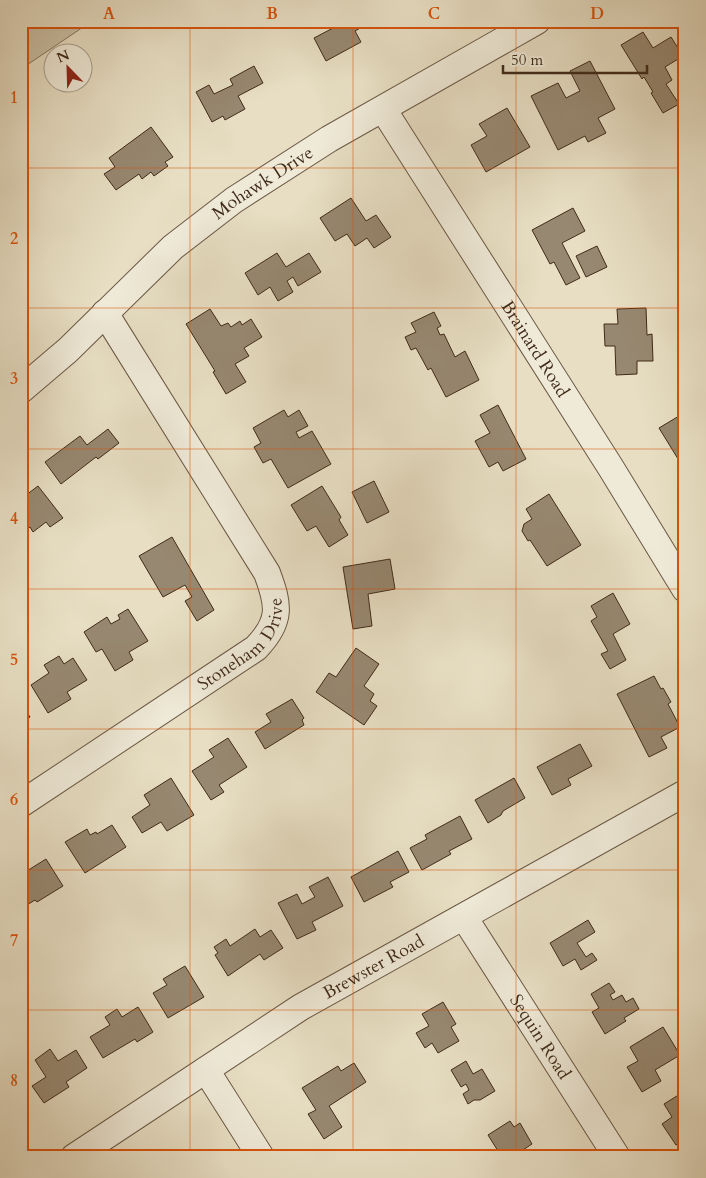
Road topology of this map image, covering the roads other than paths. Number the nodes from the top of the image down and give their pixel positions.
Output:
1 (537, 21) edge
2 (383, 109) junction
3 (105, 312) junction
4 (21, 390) edge
5 (685, 589) edge
6 (685, 794) edge
7 (21, 804) edge
8 (464, 917) junction
9 (206, 1070) junction
10 (74, 1157) edge
11 (261, 1157) edge
12 (617, 1157) edge

1 - 2 street, Mohawk Drive
2 - 3 street, Mohawk Drive
2 - 5 street, Brainard Road
3 - 4 street, Mohawk Drive
3 - 7 street, Stoneham Drive
6 - 8 street, Brewster Road
8 - 9 street, Brewster Road
8 - 12 street, Sequin Road
9 - 10 street, Brewster Road
9 - 11 street

